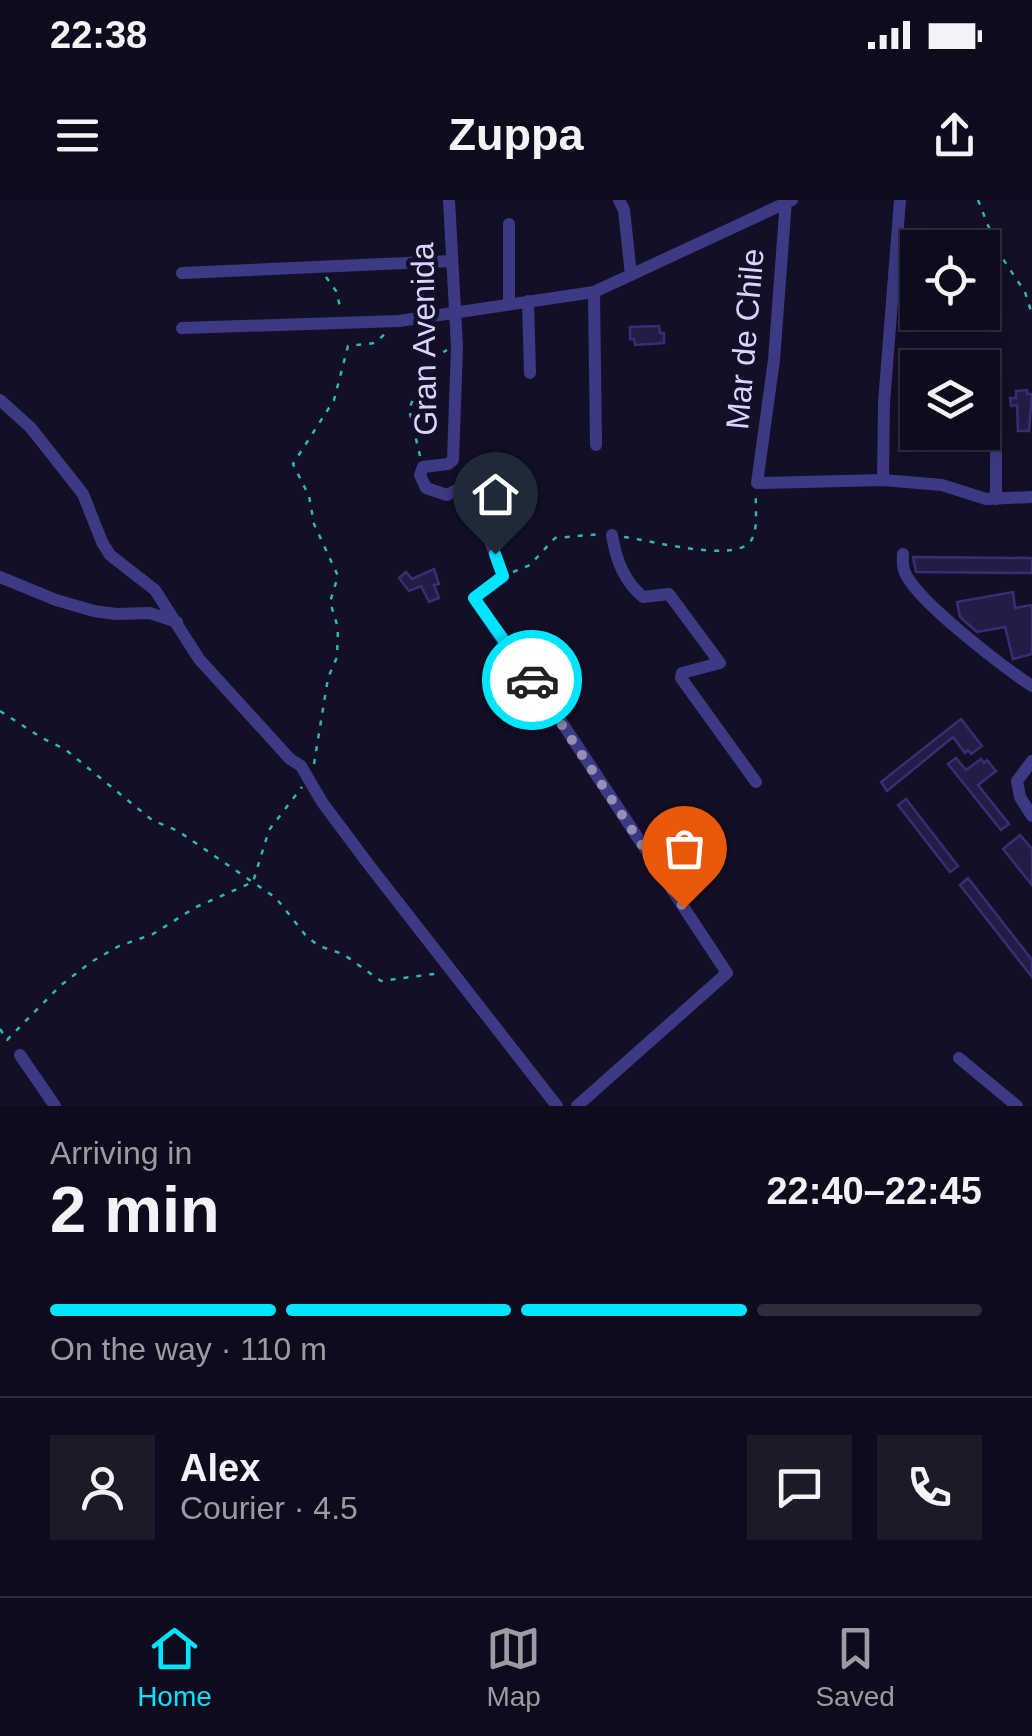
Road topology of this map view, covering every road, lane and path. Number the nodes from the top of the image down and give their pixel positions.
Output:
1 (449, 200) edge
2 (619, 200) edge
3 (900, 200) edge
4 (978, 200) edge
5 (788, 202) edge
6 (509, 224) dead end
7 (451, 261) junction
8 (315, 267) junction
9 (182, 273) dead end
10 (631, 274) junction
11 (594, 292) junction
12 (528, 301) junction
13 (508, 304) junction
14 (453, 311) junction
15 (1032, 314) edge
16 (399, 321) junction
17 (342, 322) junction
18 (182, 328) dead end
19 (348, 346) junction
20 (457, 347) junction
21 (530, 373) dead end
22 (0, 400) edge
23 (596, 444) dead end
24 (996, 450) edge
25 (423, 467) junction
26 (883, 480) junction
27 (757, 483) junction
28 (1032, 497) edge
29 (996, 498) junction
30 (612, 536) junction
31 (903, 554) dead end
32 (503, 576) junction
33 (0, 577) edge
34 (176, 622) junction
35 (1032, 686) edge
36 (0, 711) edge
37 (1032, 761) edge
38 (314, 763) dead end
39 (310, 782) junction
40 (756, 782) dead end
41 (1032, 816) edge
42 (253, 882) junction
43 (453, 971) junction
44 (0, 1030) edge
45 (7, 1040) junction
46 (0, 1047) edge
47 (20, 1056) dead end
48 (959, 1058) dead end
49 (55, 1106) edge
50 (557, 1106) edge
51 (577, 1106) edge
52 (1017, 1106) edge

1 - 7 street, Gran Avenida
2 - 10 street
3 - 26 street
4 - 15 path
5 - 10 street
5 - 27 street, Mar de Chile
6 - 13 street
7 - 8 street
7 - 14 street, Gran Avenida
8 - 9 street
8 - 17 path
10 - 11 street
11 - 12 street
11 - 23 street
12 - 13 street
12 - 21 street
13 - 14 street
14 - 16 street
14 - 20 street, Gran Avenida
16 - 17 street
16 - 19 path
17 - 18 street
17 - 19 path
19 - 38 path
20 - 25 path
20 - 25 street, Gran Avenida
22 - 34 street
24 - 29 street
25 - 32 street, Gran Avenida
26 - 27 street
26 - 29 street
27 - 30 path
28 - 29 street
30 - 32 path
30 - 40 street
31 - 35 street
32 - 51 street
33 - 34 street
34 - 39 street
36 - 42 path
37 - 41 street
39 - 42 path
39 - 43 street
42 - 43 path
42 - 45 path
43 - 50 street
44 - 45 path
45 - 46 path
47 - 49 street
48 - 52 street

